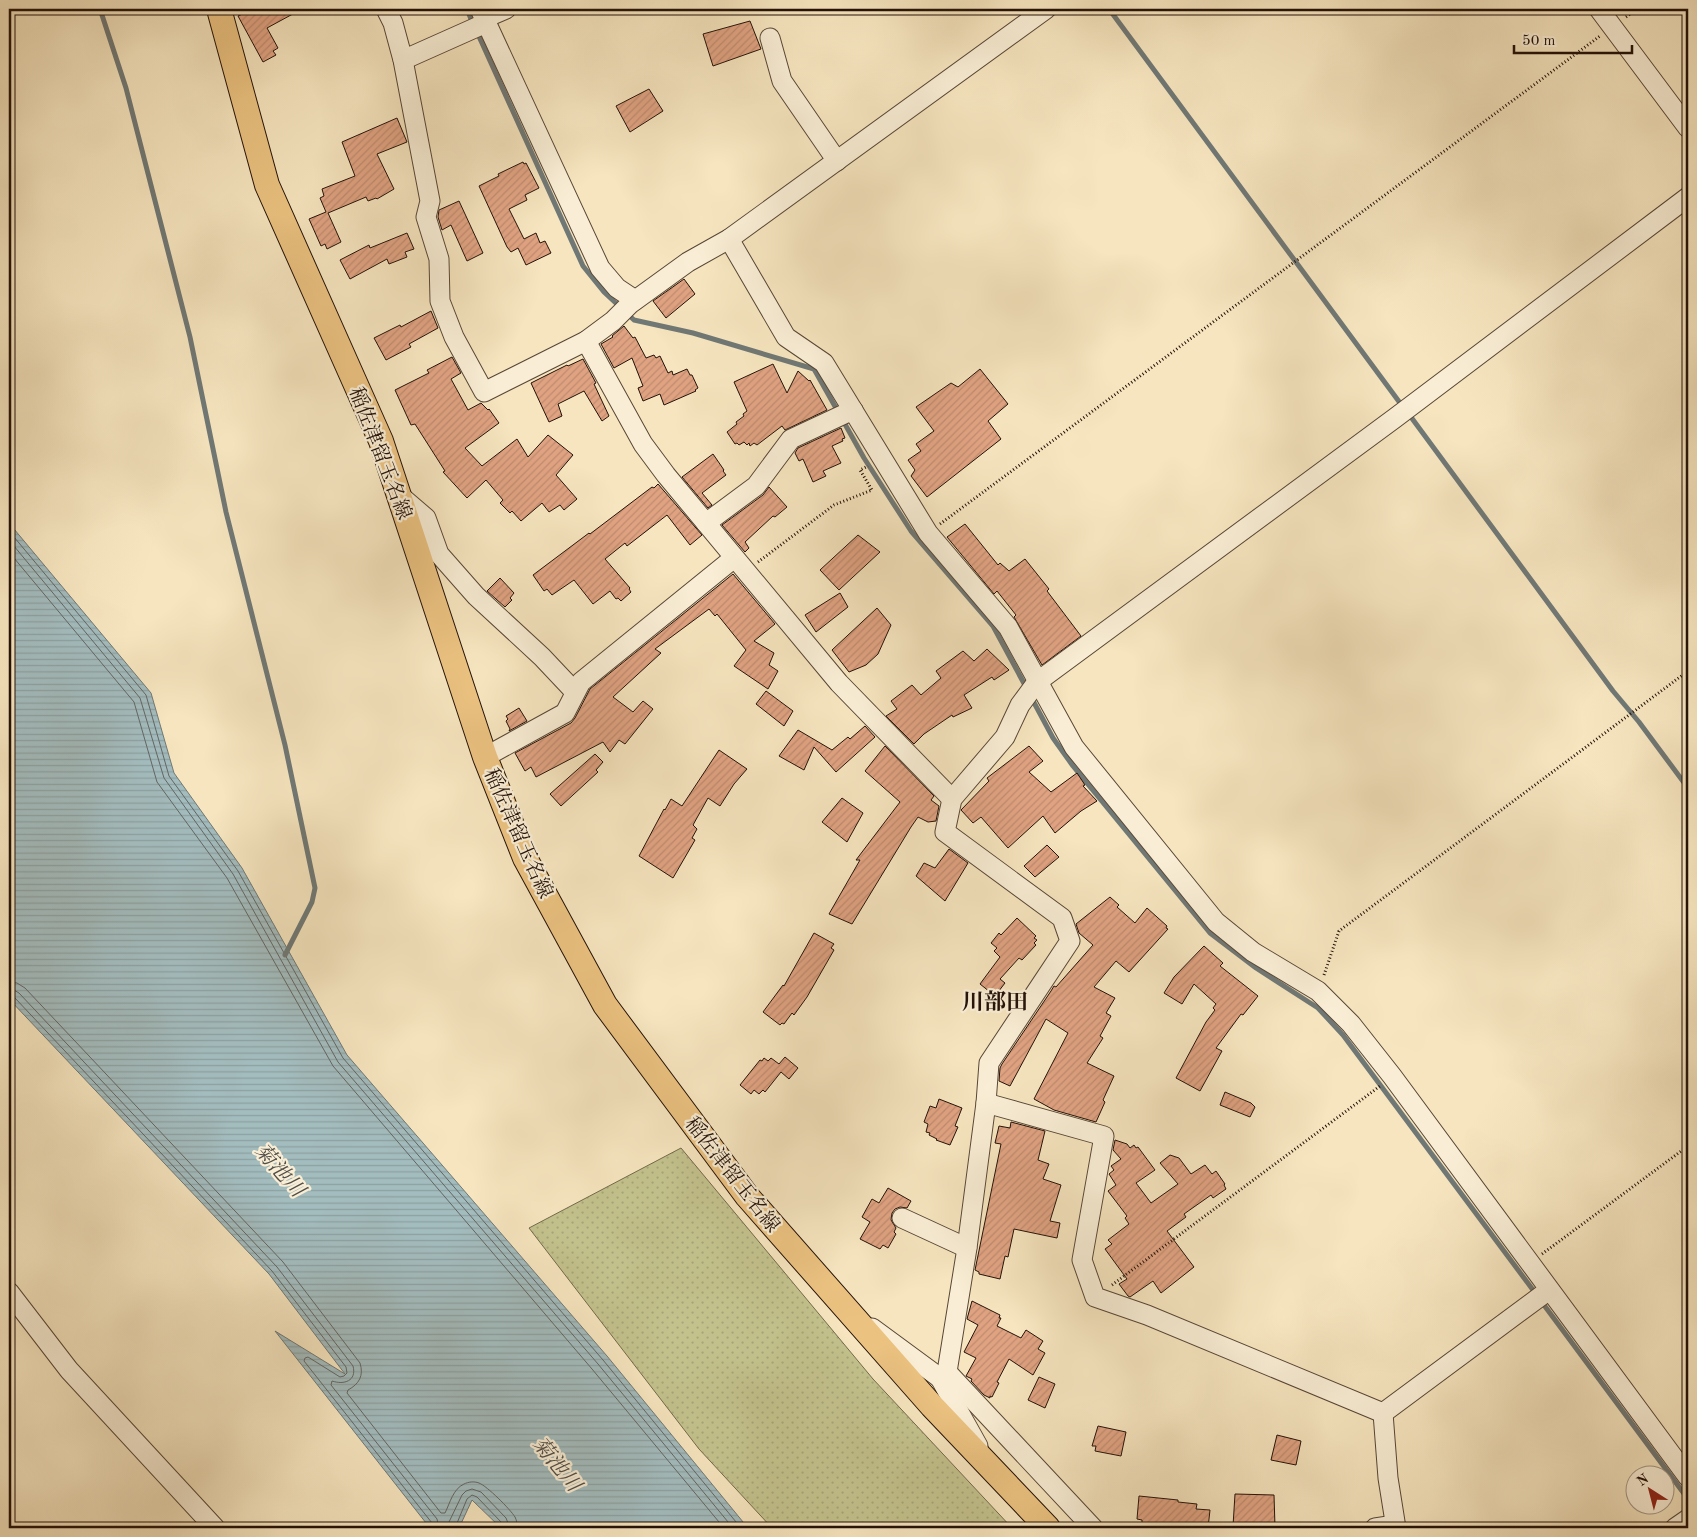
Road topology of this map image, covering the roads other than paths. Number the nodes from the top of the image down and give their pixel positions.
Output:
1 (218, 9) edge
2 (386, 9) edge
3 (506, 9) edge
4 (1046, 9) edge
5 (1599, 9) edge
6 (484, 17) edge
7 (770, 38) dead end
8 (403, 60) junction
9 (1688, 128) edge
10 (837, 161) junction
11 (1688, 197) edge
12 (729, 239) junction
13 (633, 302) junction
14 (586, 340) junction
15 (851, 410) junction
16 (398, 494) junction
17 (706, 523) junction
18 (740, 565) junction
19 (1038, 682) junction
20 (576, 692) junction
21 (485, 757) junction
22 (952, 799) junction
23 (986, 1103) junction
24 (902, 1218) dead end
25 (967, 1248) junction
26 (1548, 1291) junction
27 (9, 1292) edge
28 (848, 1310) junction
29 (943, 1375) junction
30 (1383, 1413) junction
31 (990, 1467) junction
32 (1688, 1477) edge
33 (1688, 1519) edge
34 (1395, 1526) edge
35 (215, 1528) edge
36 (1048, 1528) edge
37 (1093, 1528) edge
38 (1375, 1528) edge
39 (1675, 1528) edge

1 - 16 main road, 稲佐津留玉名線
2 - 8 street
3 - 6 street
4 - 10 street
5 - 9 street
6 - 8 street
6 - 13 street
7 - 10 street
8 - 14 street
10 - 12 street
11 - 19 street
12 - 13 street
12 - 15 street
13 - 14 street
14 - 17 street
15 - 17 street
15 - 19 street
16 - 20 street
16 - 21 main road, 稲佐津留玉名線
17 - 18 street
18 - 20 street
18 - 22 street
19 - 22 street
19 - 26 street
20 - 21 street
21 - 28 main road, 稲佐津留玉名線
22 - 23 street
23 - 25 street
23 - 30 street
24 - 25 street
25 - 29 street
26 - 30 street
26 - 32 street
27 - 35 street
28 - 29 street
28 - 31 main road, 稲佐津留玉名線
29 - 31 street
29 - 37 street
30 - 34 street
31 - 36 main road, 稲佐津留玉名線
33 - 39 street
34 - 38 street

